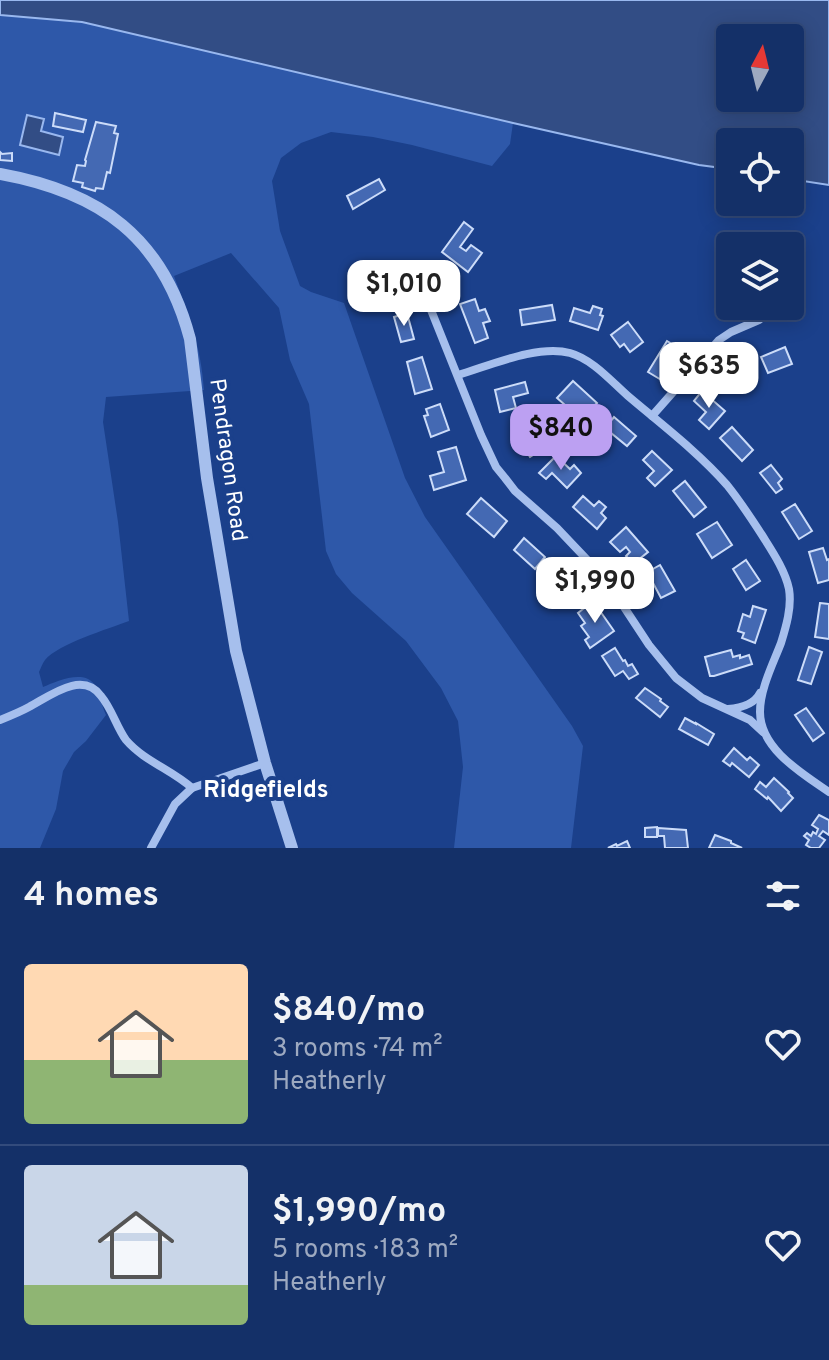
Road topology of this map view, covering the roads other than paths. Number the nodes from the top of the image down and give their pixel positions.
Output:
1 (0, 174) edge
2 (421, 285) dead end
3 (759, 320) dead end
4 (458, 375) junction
5 (652, 416) junction
6 (767, 682) junction
7 (728, 709) junction
8 (0, 720) edge
9 (767, 737) junction
10 (265, 763) junction
11 (192, 788) junction
12 (829, 792) edge
13 (151, 848) edge
14 (292, 848) edge

1 - 10 street, Pendragon Road
2 - 4 street
3 - 5 street
4 - 5 street
4 - 7 street
5 - 6 street
6 - 7 street
6 - 9 street
7 - 9 street
8 - 11 street
9 - 12 street
10 - 11 street
10 - 14 street, Pendragon Road
11 - 13 street

